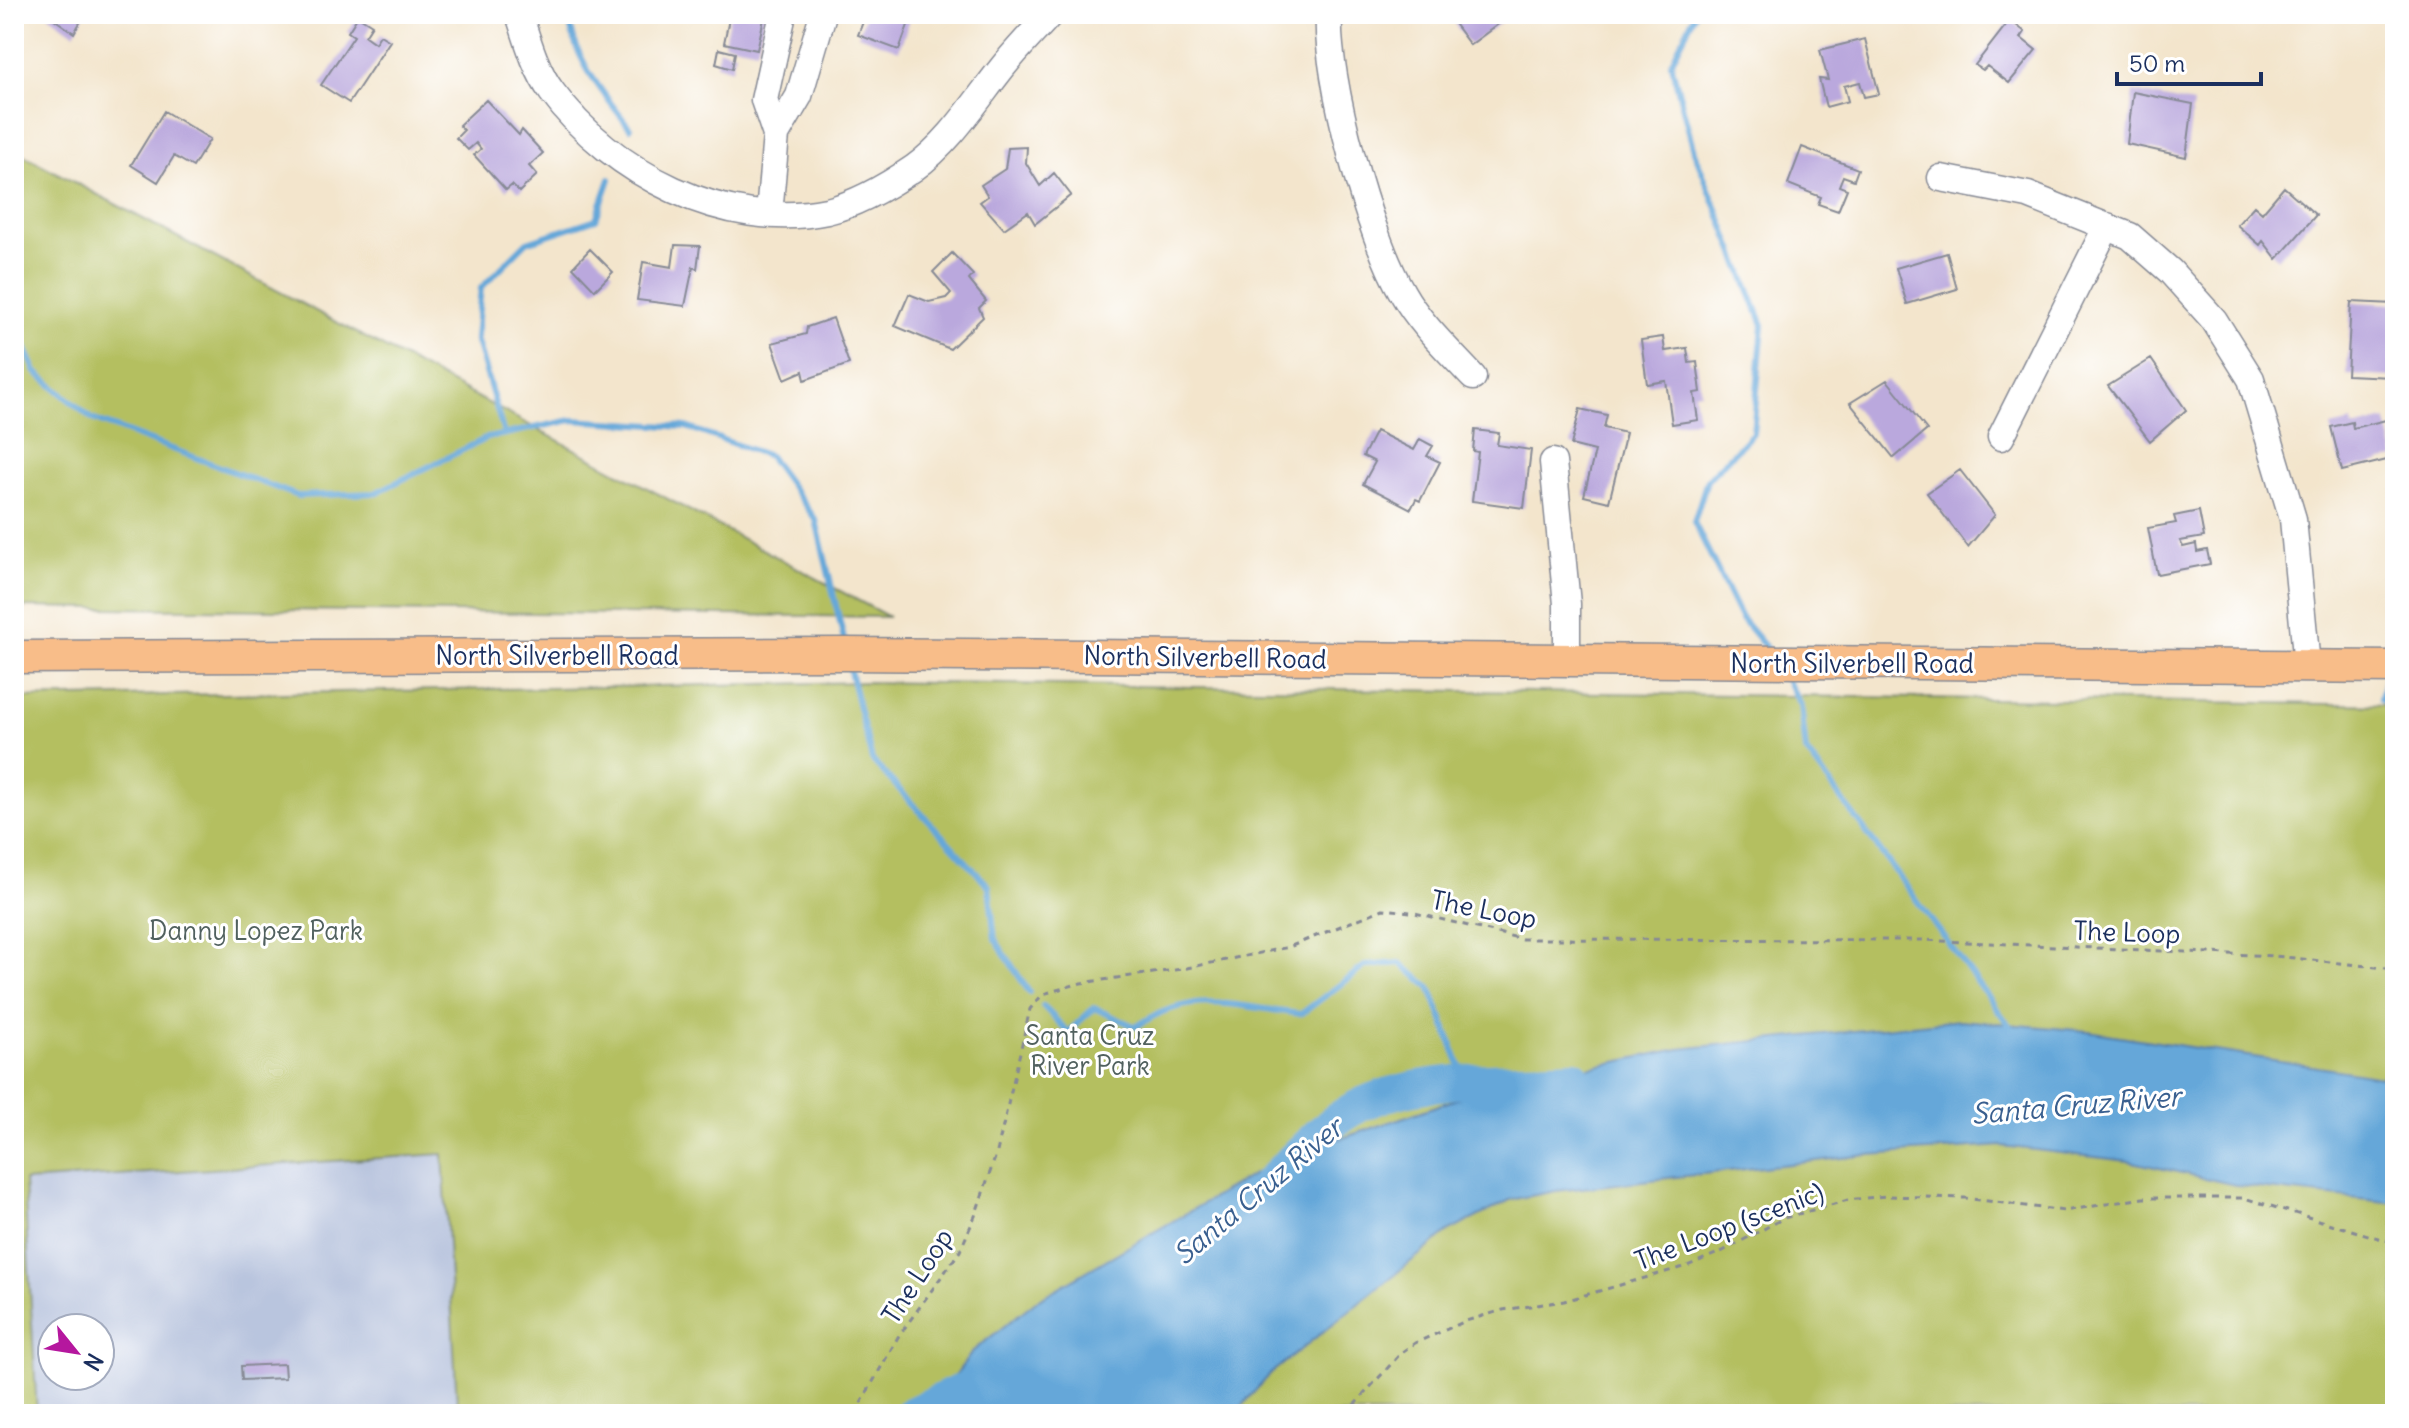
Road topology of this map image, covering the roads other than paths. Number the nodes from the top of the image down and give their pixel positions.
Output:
1 (519, 14) edge
2 (783, 14) edge
3 (823, 14) edge
4 (1050, 14) edge
5 (1329, 14) edge
6 (776, 135) junction
7 (1941, 178) dead end
8 (769, 214) junction
9 (2107, 226) junction
10 (1473, 377) dead end
11 (2001, 437) dead end
12 (1553, 462) dead end
13 (14, 657) edge
14 (1567, 660) junction
15 (2307, 666) junction
16 (2395, 667) edge

1 - 8 street
2 - 6 street
3 - 6 street
4 - 8 street
5 - 10 street
6 - 8 street
7 - 9 street
9 - 11 street
9 - 15 street
12 - 14 street
13 - 14 main road, North Silverbell Road
14 - 15 main road, North Silverbell Road
15 - 16 main road, North Silverbell Road

